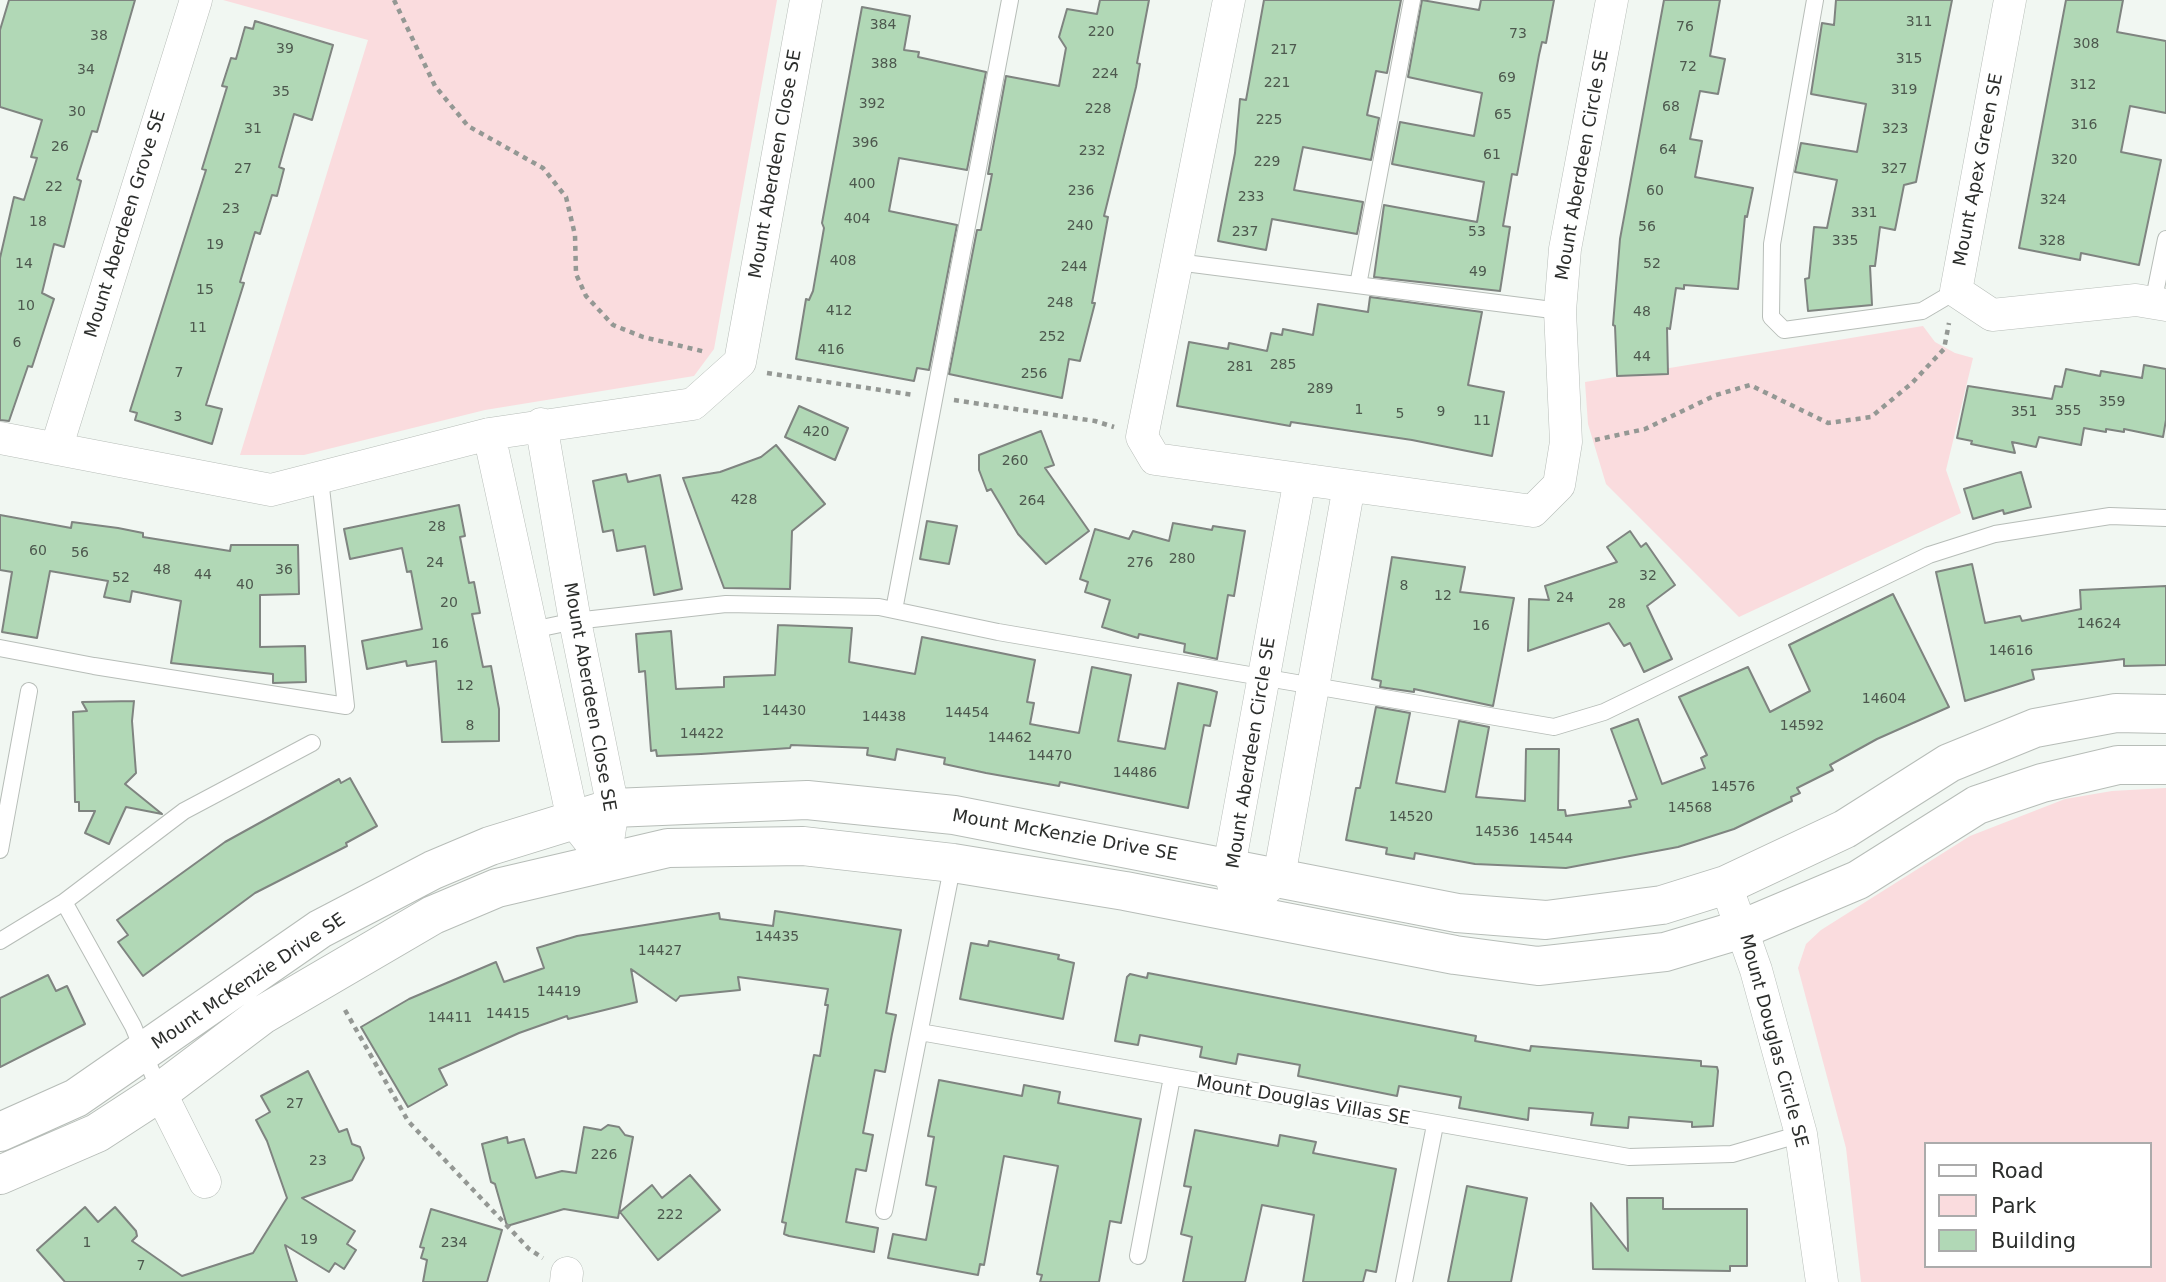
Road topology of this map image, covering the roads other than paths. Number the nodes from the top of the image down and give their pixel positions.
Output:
1 (196, 0) edge
2 (806, 0) edge
3 (1010, 0) edge
4 (1230, 0) edge
5 (1412, 0) edge
6 (1612, 0) edge
7 (1815, 0) edge
8 (2010, 0) edge
9 (2166, 239) edge
10 (1177, 262) junction
11 (1359, 285) junction
12 (1956, 291) junction
13 (2159, 304) edge
14 (1560, 311) junction
15 (541, 424) junction
16 (489, 434) junction
17 (0, 438) edge
18 (56, 449) junction
19 (320, 479) junction
20 (1300, 479) junction
21 (1349, 485) junction
22 (2166, 518) edge
23 (894, 610) junction
24 (575, 621) junction
25 (533, 630) junction
26 (0, 648) edge
27 (1263, 677) junction
28 (1313, 685) junction
29 (29, 691) dead end
30 (2166, 714) edge
31 (312, 743) dead end
32 (2166, 765) edge
33 (613, 808) junction
34 (573, 820) junction
35 (0, 850) edge
36 (605, 860) junction
37 (953, 863) junction
38 (1229, 867) junction
39 (1279, 877) junction
40 (1726, 885) junction
41 (64, 902) junction
42 (1240, 913) junction
43 (1742, 929) junction
44 (0, 941) edge
45 (920, 1032) junction
46 (145, 1052) junction
47 (1172, 1077) junction
48 (160, 1092) junction
49 (1434, 1125) junction
50 (0, 1132) edge
51 (1801, 1134) junction
52 (0, 1175) edge
53 (205, 1182) dead end
54 (884, 1211) dead end
55 (1138, 1256) dead end
56 (1404, 1282) edge
57 (1822, 1282) edge

1 - 18 street, Mount Aberdeen Grove SE
2 - 15 street, Mount Aberdeen Close SE
3 - 23 lane
4 - 10 street, Mount Aberdeen Circle SE
5 - 11 lane
6 - 14 street, Mount Aberdeen Circle SE
7 - 12 lane
8 - 12 street, Mount Apex Green SE
9 - 13 lane
10 - 11 lane
10 - 20 street, Mount Aberdeen Circle SE
11 - 14 lane
12 - 13 street, Mount Apex Green SE
14 - 21 street, Mount Aberdeen Circle SE
15 - 16 street
15 - 24 street, Mount Aberdeen Close SE
16 - 19 street
16 - 25 street, Mount Aberdeen Close SE
17 - 18 street
18 - 19 street
19 - 26 lane
20 - 21 street, Mount Aberdeen Circle SE
20 - 27 street, Mount Aberdeen Circle SE
21 - 28 street
22 - 28 lane
23 - 24 lane
23 - 27 lane
24 - 25 lane
24 - 33 street, Mount Aberdeen Close SE
25 - 34 street, Mount Aberdeen Close SE
27 - 28 lane
27 - 38 street, Mount Aberdeen Circle SE
28 - 39 street
29 - 35 lane
30 - 40 street, Mount McKenzie Drive SE
31 - 41 lane
32 - 43 street, Mount McKenzie Drive SE
33 - 34 street, Mount McKenzie Drive SE
33 - 36 street, Mount Aberdeen Close SE
33 - 38 street, Mount McKenzie Drive SE
34 - 36 street, Mount Aberdeen Close SE
34 - 46 street, Mount McKenzie Drive SE
36 - 37 street, Mount McKenzie Drive SE
36 - 48 street, Mount McKenzie Drive SE
37 - 42 street, Mount McKenzie Drive SE
37 - 45 lane
38 - 39 street, Mount McKenzie Drive SE
38 - 42 street, Mount Aberdeen Circle SE
39 - 40 street, Mount McKenzie Drive SE
39 - 42 street
40 - 43 street, Mount Douglas Circle SE
41 - 44 lane
41 - 46 lane
42 - 43 street, Mount McKenzie Drive SE
43 - 51 street, Mount Douglas Circle SE
45 - 47 lane, Mount Douglas Villas SE
45 - 54 lane
46 - 48 lane
46 - 50 street, Mount McKenzie Drive SE
47 - 49 lane, Mount Douglas Villas SE
47 - 55 lane, Mount Douglas Villas SE
48 - 52 street, Mount McKenzie Drive SE
48 - 53 street
49 - 51 lane, Mount Douglas Villas SE
49 - 56 lane, Mount Douglas Villas SE
51 - 57 street, Mount Douglas Circle SE

